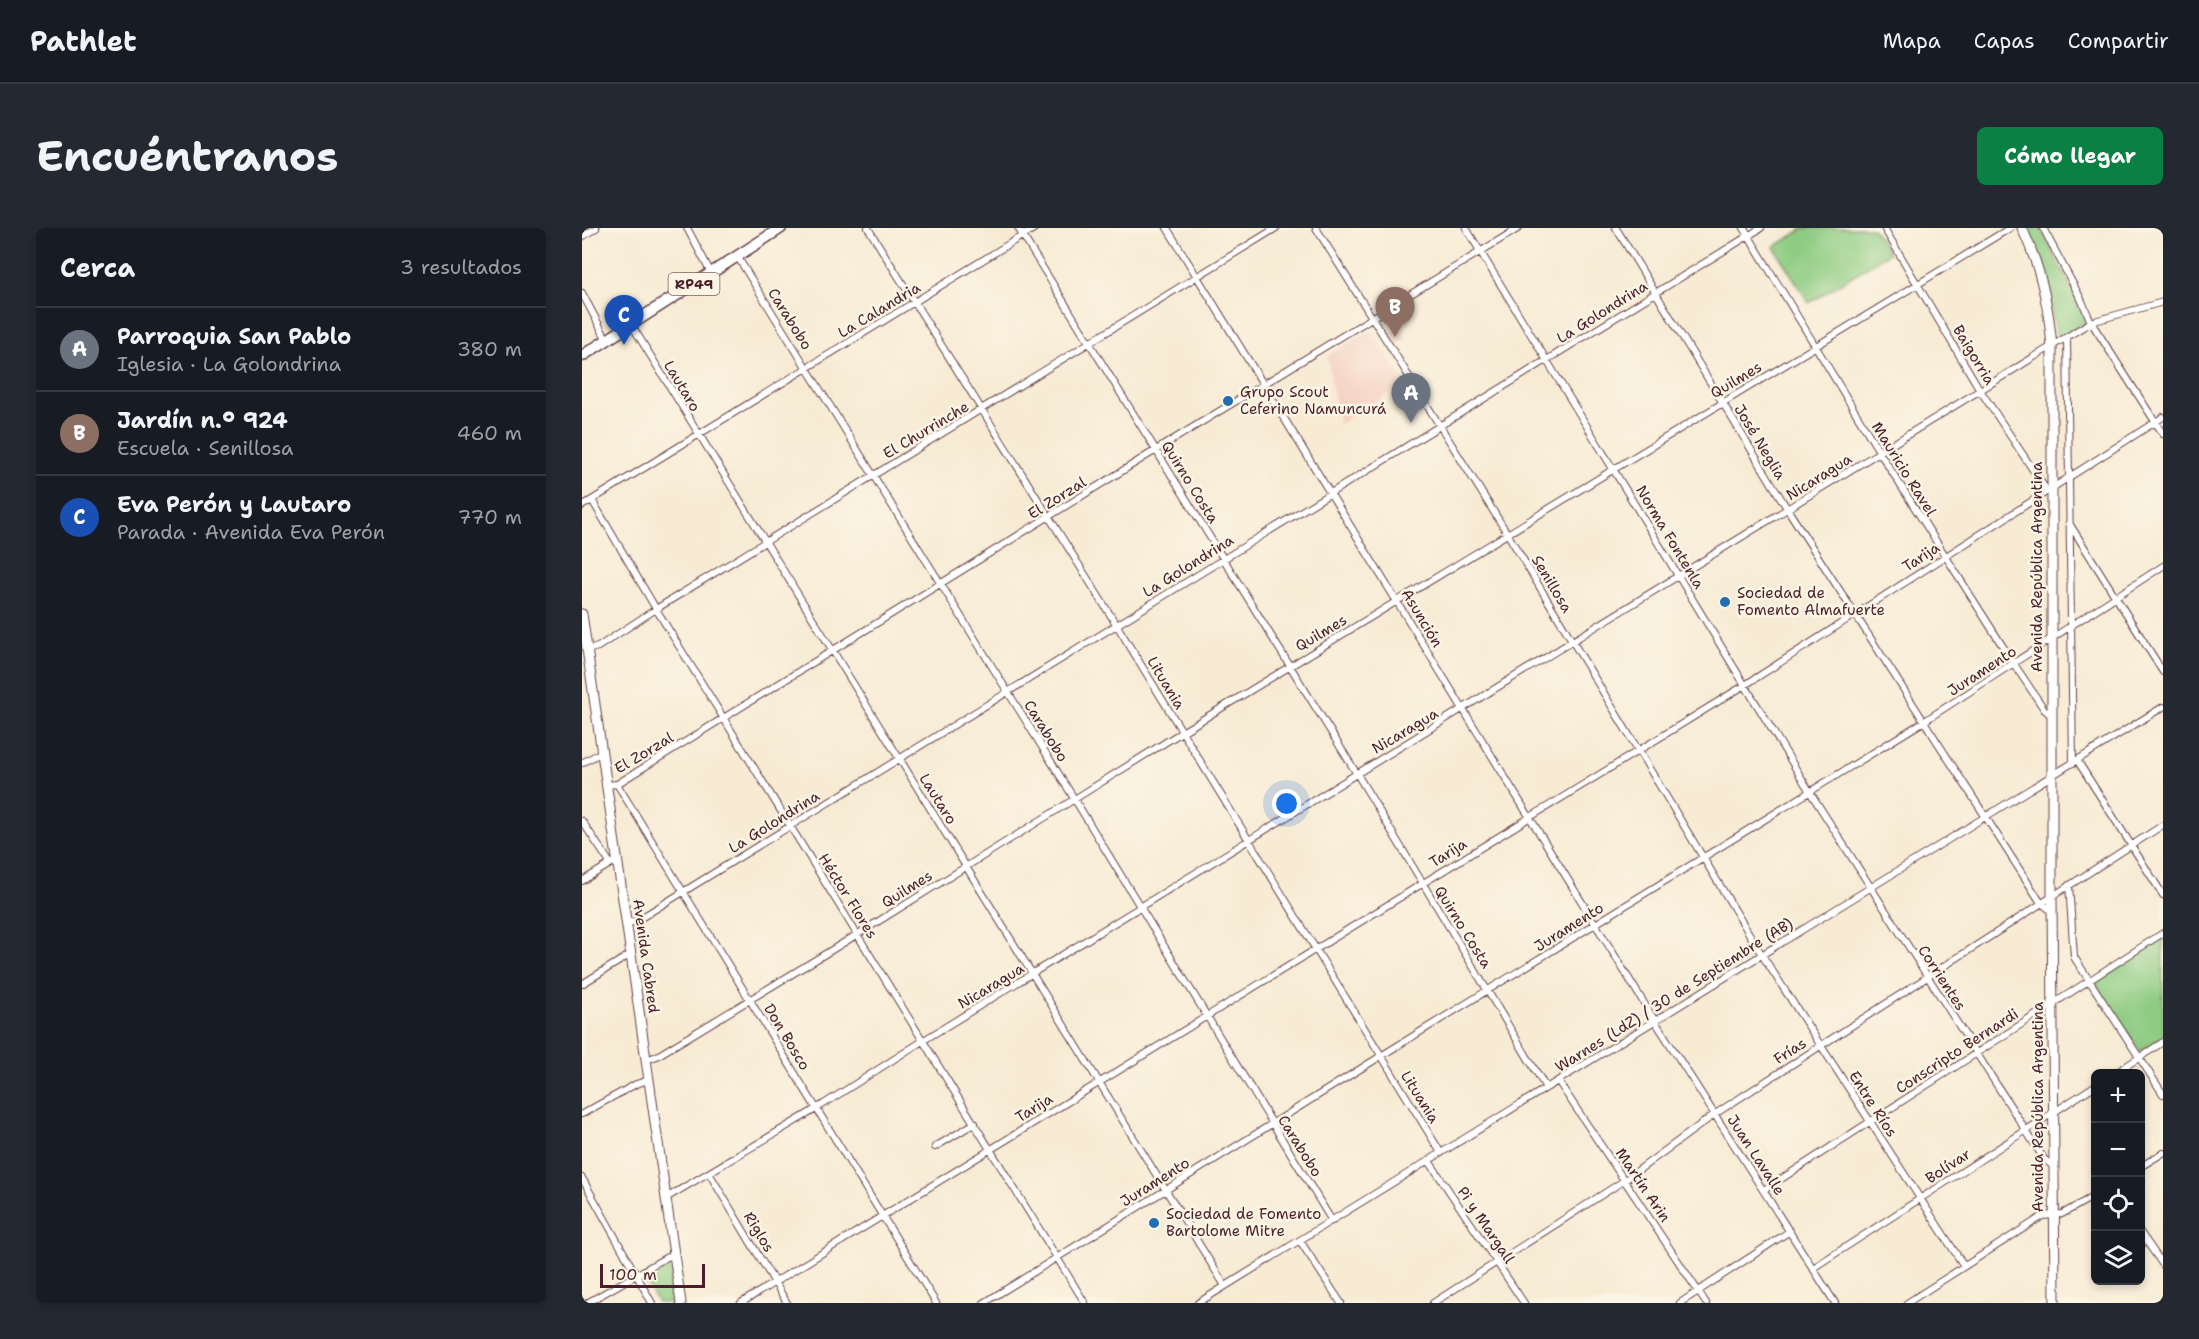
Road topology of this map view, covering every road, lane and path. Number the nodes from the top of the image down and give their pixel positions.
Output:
1 (596, 228) edge
2 (687, 228) edge
3 (781, 228) edge
4 (868, 228) edge
5 (1018, 228) edge
6 (1035, 228) edge
7 (1167, 228) edge
8 (1276, 228) edge
9 (1316, 228) edge
10 (1466, 228) edge
11 (1519, 228) edge
12 (1616, 228) edge
13 (1744, 228) edge
14 (1761, 228) edge
15 (1884, 228) edge
16 (2010, 228) edge
17 (2022, 228) edge
18 (2043, 228) edge
19 (1749, 235) junction
20 (1023, 236) junction
21 (582, 237) edge
22 (1481, 251) junction
23 (737, 256) junction
24 (711, 273) junction
25 (1197, 277) junction
26 (1919, 284) junction
27 (582, 292) edge
28 (1656, 293) junction
29 (915, 302) junction
30 (2163, 302) edge
31 (1372, 317) junction
32 (2091, 322) junction
33 (631, 324) junction
34 (2067, 338) junction
35 (607, 340) junction
36 (1089, 343) junction
37 (1815, 347) junction
38 (2052, 348) junction
39 (582, 356) edge
40 (1547, 360) junction
41 (806, 368) junction
42 (1263, 385) junction
43 (1980, 390) junction
44 (1722, 402) junction
45 (982, 410) junction
46 (2163, 417) edge
47 (2155, 421) junction
48 (1439, 425) junction
49 (697, 434) junction
50 (2163, 434) edge
51 (1156, 450) junction
52 (1880, 453) junction
53 (1614, 468) junction
54 (873, 476) junction
55 (2069, 477) junction
56 (2049, 490) junction
57 (1331, 493) junction
58 (592, 501) junction
59 (582, 506) edge
60 (1788, 510) junction
61 (1048, 518) junction
62 (2069, 523) junction
63 (1507, 533) junction
64 (765, 543) junction
65 (1945, 556) junction
66 (1223, 559) junction
67 (2163, 566) edge
68 (1680, 577) junction
69 (940, 585) junction
70 (2115, 597) junction
71 (1397, 601) junction
72 (656, 609) junction
73 (582, 614) edge
74 (1854, 615) junction
75 (1116, 624) junction
76 (2070, 627) junction
77 (2052, 639) junction
78 (1572, 642) junction
79 (587, 650) junction
80 (832, 651) junction
81 (585, 662) edge
82 (2014, 664) junction
83 (1290, 666) junction
84 (2163, 672) edge
85 (1745, 685) junction
86 (1007, 692) junction
87 (2163, 707) edge
88 (1463, 710) junction
89 (2053, 717) junction
90 (725, 718) junction
91 (1923, 722) junction
92 (1182, 732) junction
93 (1638, 750) junction
94 (602, 752) junction
95 (899, 759) junction
96 (2075, 762) junction
97 (582, 763) edge
98 (1357, 774) junction
99 (2053, 776) junction
100 (612, 785) junction
101 (1810, 792) junction
102 (1075, 800) junction
103 (1530, 816) junction
104 (1984, 818) junction
105 (582, 821) edge
106 (2163, 825) edge
107 (790, 826) junction
108 (1249, 841) junction
109 (2131, 846) junction
110 (1704, 858) junction
111 (614, 862) junction
112 (966, 866) junction
113 (582, 881) edge
114 (1422, 883) junction
115 (2070, 885) junction
116 (1871, 888) junction
117 (683, 892) junction
118 (2163, 895) edge
119 (2052, 896) junction
120 (2041, 903) junction
121 (1140, 908) junction
122 (2052, 911) junction
123 (627, 923) junction
124 (1595, 924) junction
125 (2163, 933) edge
126 (858, 934) junction
127 (1315, 949) junction
128 (631, 954) junction
129 (1762, 956) junction
130 (1032, 975) junction
131 (1927, 976) junction
132 (2089, 980) junction
133 (582, 984) edge
134 (1488, 991) junction
135 (749, 1000) junction
136 (2053, 1003) junction
137 (1206, 1016) junction
138 (1655, 1021) junction
139 (924, 1040) junction
140 (2163, 1042) edge
141 (1821, 1046) junction
142 (1976, 1053) junction
143 (1381, 1056) junction
144 (2140, 1057) junction
145 (646, 1060) junction
146 (2122, 1069) edge
147 (649, 1080) junction
148 (1558, 1081) junction
149 (1099, 1082) junction
150 (1546, 1088) junction
151 (2091, 1088) edge
152 (2163, 1094) edge
153 (816, 1109) junction
154 (2055, 1111) junction
155 (582, 1114) edge
156 (1715, 1114) junction
157 (1870, 1121) junction
158 (975, 1123) junction
159 (1272, 1124) junction
160 (2025, 1130) junction
161 (935, 1147) dead end
162 (991, 1149) junction
163 (1441, 1153) junction
164 (2163, 1153) edge
165 (1429, 1161) junction
166 (2145, 1164) edge
167 (2055, 1168) junction
168 (710, 1173) junction
169 (582, 1178) edge
170 (1625, 1180) junction
171 (1165, 1190) junction
172 (1764, 1190) junction
173 (666, 1198) junction
174 (2091, 1198) edge
175 (1919, 1199) junction
176 (2054, 1214) junction
177 (882, 1217) junction
178 (1332, 1221) junction
179 (1790, 1231) junction
180 (2145, 1239) edge
181 (1300, 1241) junction
182 (674, 1255) junction
183 (1057, 1258) junction
184 (1496, 1262) junction
185 (2163, 1264) edge
186 (1964, 1266) junction
187 (1813, 1268) junction
188 (635, 1275) junction
189 (775, 1282) junction
190 (1225, 1286) junction
191 (1699, 1291) junction
192 (587, 1303) edge
193 (652, 1303) edge
194 (681, 1303) edge
195 (741, 1303) edge
196 (787, 1303) edge
197 (936, 1303) edge
198 (984, 1303) edge
199 (1085, 1303) edge
200 (1198, 1303) edge
201 (1341, 1303) edge
202 (1433, 1303) edge
203 (1524, 1303) edge
204 (1680, 1303) edge
205 (1707, 1303) edge
206 (1835, 1303) edge
207 (1907, 1303) edge
208 (2055, 1303) edge

1 - 21 street
2 - 24 street
3 - 23 main road, RP49
4 - 29 street, Lituania
5 - 20 street, Quirno Costa
6 - 20 street, La Calandria
7 - 25 street, Asunción
8 - 25 street, El Churrinche
9 - 31 street, Senillosa
10 - 22 street, Norma Fontenla
11 - 22 street, El Zorzal
12 - 28 street, José Neglia
13 - 19 street, Mauricio Ravel
14 - 19 street, La Golondrina
15 - 26 street, Baigorria
16 - 26 street, Quilmes
17 - 38 main road, Avenida República Argentina
18 - 32 street
19 - 28 street, La Golondrina
19 - 37 street, Mauricio Ravel
20 - 29 street, La Calandria
20 - 36 street, Quirno Costa
22 - 31 street, El Zorzal
22 - 40 street, Norma Fontenla
23 - 24 main road, RP49
23 - 41 street, Carabobo
24 - 33 main road, RP49
25 - 36 street, El Churrinche
25 - 42 street, Asunción
26 - 37 street, Quilmes
26 - 43 street, Baigorria
27 - 35 street
28 - 40 street, La Golondrina
28 - 44 street, José Neglia
29 - 41 street, La Calandria
29 - 45 street, Lituania
30 - 32 street, Nicaragua
31 - 42 street, El Zorzal
31 - 48 street, Senillosa
32 - 34 street, Nicaragua
32 - 47 street
33 - 35 main road, RP49
33 - 49 street, Lautaro
34 - 38 street, Nicaragua
34 - 55 street
35 - 39 main road, RP49
36 - 45 street, El Churrinche
36 - 51 street, Quirno Costa
37 - 44 street, Quilmes
37 - 52 street, Mauricio Ravel
38 - 43 street, Nicaragua
38 - 56 main road, Avenida República Argentina
40 - 48 street, La Golondrina
40 - 53 street, Norma Fontenla
41 - 49 street, La Calandria
41 - 54 street, Carabobo
42 - 51 street, El Zorzal
42 - 57 street, Asunción
43 - 52 street, Nicaragua
43 - 56 street, Baigorria
44 - 53 street, Quilmes
44 - 60 street, José Neglia
45 - 54 street, El Churrinche
45 - 61 street, Lituania
46 - 47 street, Tarija
47 - 50 street
47 - 55 street, Tarija
48 - 57 street, La Golondrina
48 - 63 street, Senillosa
49 - 58 street, La Calandria
49 - 64 street, Lautaro
51 - 61 street, El Zorzal
51 - 66 street, Quirno Costa
52 - 60 street, Nicaragua
52 - 65 street, Mauricio Ravel
53 - 63 street, Quilmes
53 - 68 street, Norma Fontenla
54 - 64 street, El Churrinche
54 - 69 street, Carabobo
55 - 56 street, Tarija
55 - 62 street
56 - 65 street, Tarija
56 - 77 main road, Avenida República Argentina
57 - 66 street, La Golondrina
57 - 71 street, Asunción
58 - 59 street, La Calandria
58 - 72 street, Héctor Flores
60 - 68 street, Nicaragua
60 - 74 street, José Neglia
61 - 69 street, El Zorzal
61 - 75 street, Lituania
62 - 70 street
62 - 76 street
63 - 71 street, Quilmes
63 - 78 street, Senillosa
64 - 72 street, El Churrinche
64 - 80 street, Lautaro
65 - 74 street, Tarija
65 - 82 street, Mauricio Ravel
66 - 75 street, La Golondrina
66 - 83 street, Quirno Costa
67 - 70 street, Juramento
68 - 78 street, Nicaragua
68 - 85 street, Norma Fontenla
69 - 80 street, El Zorzal
69 - 86 street, Carabobo
70 - 76 street, Juramento
70 - 84 street
71 - 83 street, Quilmes
71 - 88 street, Asunción
72 - 79 street, El Churrinche
72 - 90 street, Héctor Flores
73 - 79 main road, Avenida Cabred
74 - 85 street, Tarija
74 - 91 street, José Neglia
75 - 86 street, La Golondrina
75 - 92 street, Lituania
76 - 77 street, Juramento
76 - 96 street
77 - 82 street, Juramento
77 - 89 main road, Avenida República Argentina
78 - 88 street, Nicaragua
78 - 93 street, Senillosa
79 - 81 main road, Avenida Cabred
80 - 90 street, El Zorzal
80 - 95 street, Lautaro
81 - 94 main road, Avenida Cabred
82 - 89 street, Mauricio Ravel
82 - 91 street, Juramento
83 - 92 street, Quilmes
83 - 98 street, Quirno Costa
85 - 93 street, Tarija
85 - 101 street, Norma Fontenla
86 - 95 street, La Golondrina
86 - 102 street, Carabobo
87 - 96 street, Warnes (LdZ) / 30 de Septiembre (AB)
88 - 98 street, Nicaragua
88 - 103 street, Asunción
89 - 99 main road, Avenida República Argentina
90 - 100 street, El Zorzal
90 - 107 street, Héctor Flores
91 - 101 street, Juramento
91 - 104 street, José Neglia
92 - 102 street, Quilmes
92 - 108 street, Lituania
93 - 103 street, Tarija
93 - 110 street, Senillosa
94 - 97 street
94 - 100 main road, Avenida Cabred
95 - 107 street, La Golondrina
95 - 112 street, Lautaro
96 - 99 street, Warnes (LdZ) / 30 de Septiembre (AB)
96 - 109 street
98 - 108 street, Nicaragua
98 - 114 street, Quirno Costa
99 - 104 street, Warnes (LdZ) / 30 de Septiembre (AB)
99 - 119 main road, Avenida República Argentina
100 - 111 main road, Avenida Cabred
100 - 117 street, Don Bosco
101 - 110 street, Juramento
101 - 116 street, Norma Fontenla
102 - 112 street, Quilmes
102 - 121 street, Carabobo
103 - 114 street, Tarija
103 - 124 street, Asunción
104 - 116 street, Warnes (LdZ) / 30 de Septiembre (AB)
104 - 120 street, José Neglia
105 - 111 street
106 - 109 street, Frías
107 - 117 street, La Golondrina
107 - 126 street, Héctor Flores
108 - 121 street, Nicaragua
108 - 127 street, Lituania
109 - 115 street, Frías
109 - 118 street
110 - 124 street, Juramento
110 - 129 street, Senillosa
111 - 113 street
111 - 123 main road, Avenida Cabred
112 - 126 street, Quilmes
112 - 130 street, Lautaro
114 - 127 street, Tarija
114 - 134 street, Quirno Costa
115 - 119 street, Frías
115 - 132 street
116 - 129 street, Warnes (LdZ) / 30 de Septiembre (AB)
116 - 131 street, Corrientes
117 - 123 street, La Golondrina
117 - 135 street, Don Bosco
119 - 120 street, Frías
119 - 122 main road, Avenida República Argentina
120 - 122 street
120 - 131 street, Frías
121 - 130 street, Nicaragua
121 - 137 street, Carabobo
122 - 136 main road, Avenida República Argentina
123 - 128 main road, Avenida Cabred
124 - 134 street, Juramento
124 - 138 street, Asunción
125 - 132 street, Conscripto Bernardi
126 - 135 street, Quilmes
126 - 139 street, Héctor Flores
127 - 137 street, Tarija
127 - 143 street, Lituania
128 - 133 street
128 - 145 main road, Avenida Cabred
129 - 138 street, Warnes (LdZ) / 30 de Septiembre (AB)
129 - 141 street, Entre Ríos
130 - 139 street, Nicaragua
130 - 149 street, Lautaro
131 - 141 street, Frías
131 - 142 street, Corrientes
132 - 136 street, Conscripto Bernardi
132 - 144 street
134 - 143 street, Juramento
134 - 150 street, Quirno Costa
135 - 145 street, Quilmes
135 - 153 street, Don Bosco
136 - 142 street, Conscripto Bernardi
136 - 154 main road, Avenida República Argentina
137 - 149 street, Tarija
137 - 159 street, Carabobo
138 - 148 street, Warnes (LdZ) / 30 de Septiembre (AB)
138 - 156 street, Juan Lavalle
139 - 153 street, Nicaragua
139 - 158 street, Héctor Flores
140 - 144 street
141 - 156 street, Frías
141 - 157 street, Entre Ríos
142 - 157 street, Conscripto Bernardi
142 - 160 street, Corrientes
143 - 159 street, Juramento
143 - 163 street, Lituania
144 - 146 street
144 - 152 street
145 - 147 main road, Avenida Cabred
147 - 155 street
147 - 173 main road, Avenida Cabred
148 - 150 street, Warnes (LdZ) / 30 de Septiembre (AB)
148 - 170 street, Martín Arin
149 - 162 street, Tarija
149 - 171 street, Lautaro
150 - 163 street, Warnes (LdZ) / 30 de Septiembre (AB)
151 - 154 street, Bolívar
153 - 168 street, Nicaragua
153 - 177 street, Don Bosco
154 - 160 street, Bolívar
154 - 167 main road, Avenida República Argentina
156 - 170 street, Frías
156 - 172 street, Juan Lavalle
157 - 172 street, Conscripto Bernardi
157 - 175 street, Entre Ríos
158 - 161 street
158 - 162 street, Héctor Flores
159 - 171 street, Juramento
159 - 178 street, Carabobo
160 - 167 street, Corrientes
160 - 175 street, Bolívar
162 - 177 street, Tarija
162 - 183 street, Héctor Flores
163 - 165 street, Warnes (LdZ) / 30 de Septiembre (AB)
164 - 166 street
165 - 178 street, Warnes (LdZ) / 30 de Septiembre (AB)
165 - 184 street, Pi y Margall
167 - 176 main road, Avenida República Argentina
168 - 173 street, Nicaragua
168 - 189 street, Riglos
169 - 188 street
170 - 184 street, Frías
170 - 191 street, Martín Arin
171 - 183 street, Juramento
171 - 190 street, Lautaro
172 - 179 street, Juan Lavalle
173 - 182 main road, Avenida Cabred
174 - 176 street
175 - 186 street, Entre Ríos
175 - 187 street, Bolívar
176 - 186 street
176 - 208 main road, Avenida República Argentina
177 - 189 street, Tarija
177 - 197 street, Don Bosco
178 - 181 street, Warnes (LdZ) / 30 de Septiembre (AB)
179 - 187 street, Juan Lavalle
179 - 191 street
180 - 185 street
181 - 190 street, Warnes (LdZ) / 30 de Septiembre (AB)
181 - 201 street
182 - 188 street
182 - 194 main road, Avenida Cabred
183 - 198 street, Juramento
183 - 199 street, Héctor Flores
184 - 202 street, Frías
184 - 203 street, Pi y Margall
186 - 207 street
187 - 206 street, Juan Lavalle
188 - 192 street
188 - 193 street
189 - 195 street, Tarija
189 - 196 street, Riglos
190 - 200 street, Warnes (LdZ) / 30 de Septiembre (AB)
191 - 204 street
191 - 205 street, Martín Arin

